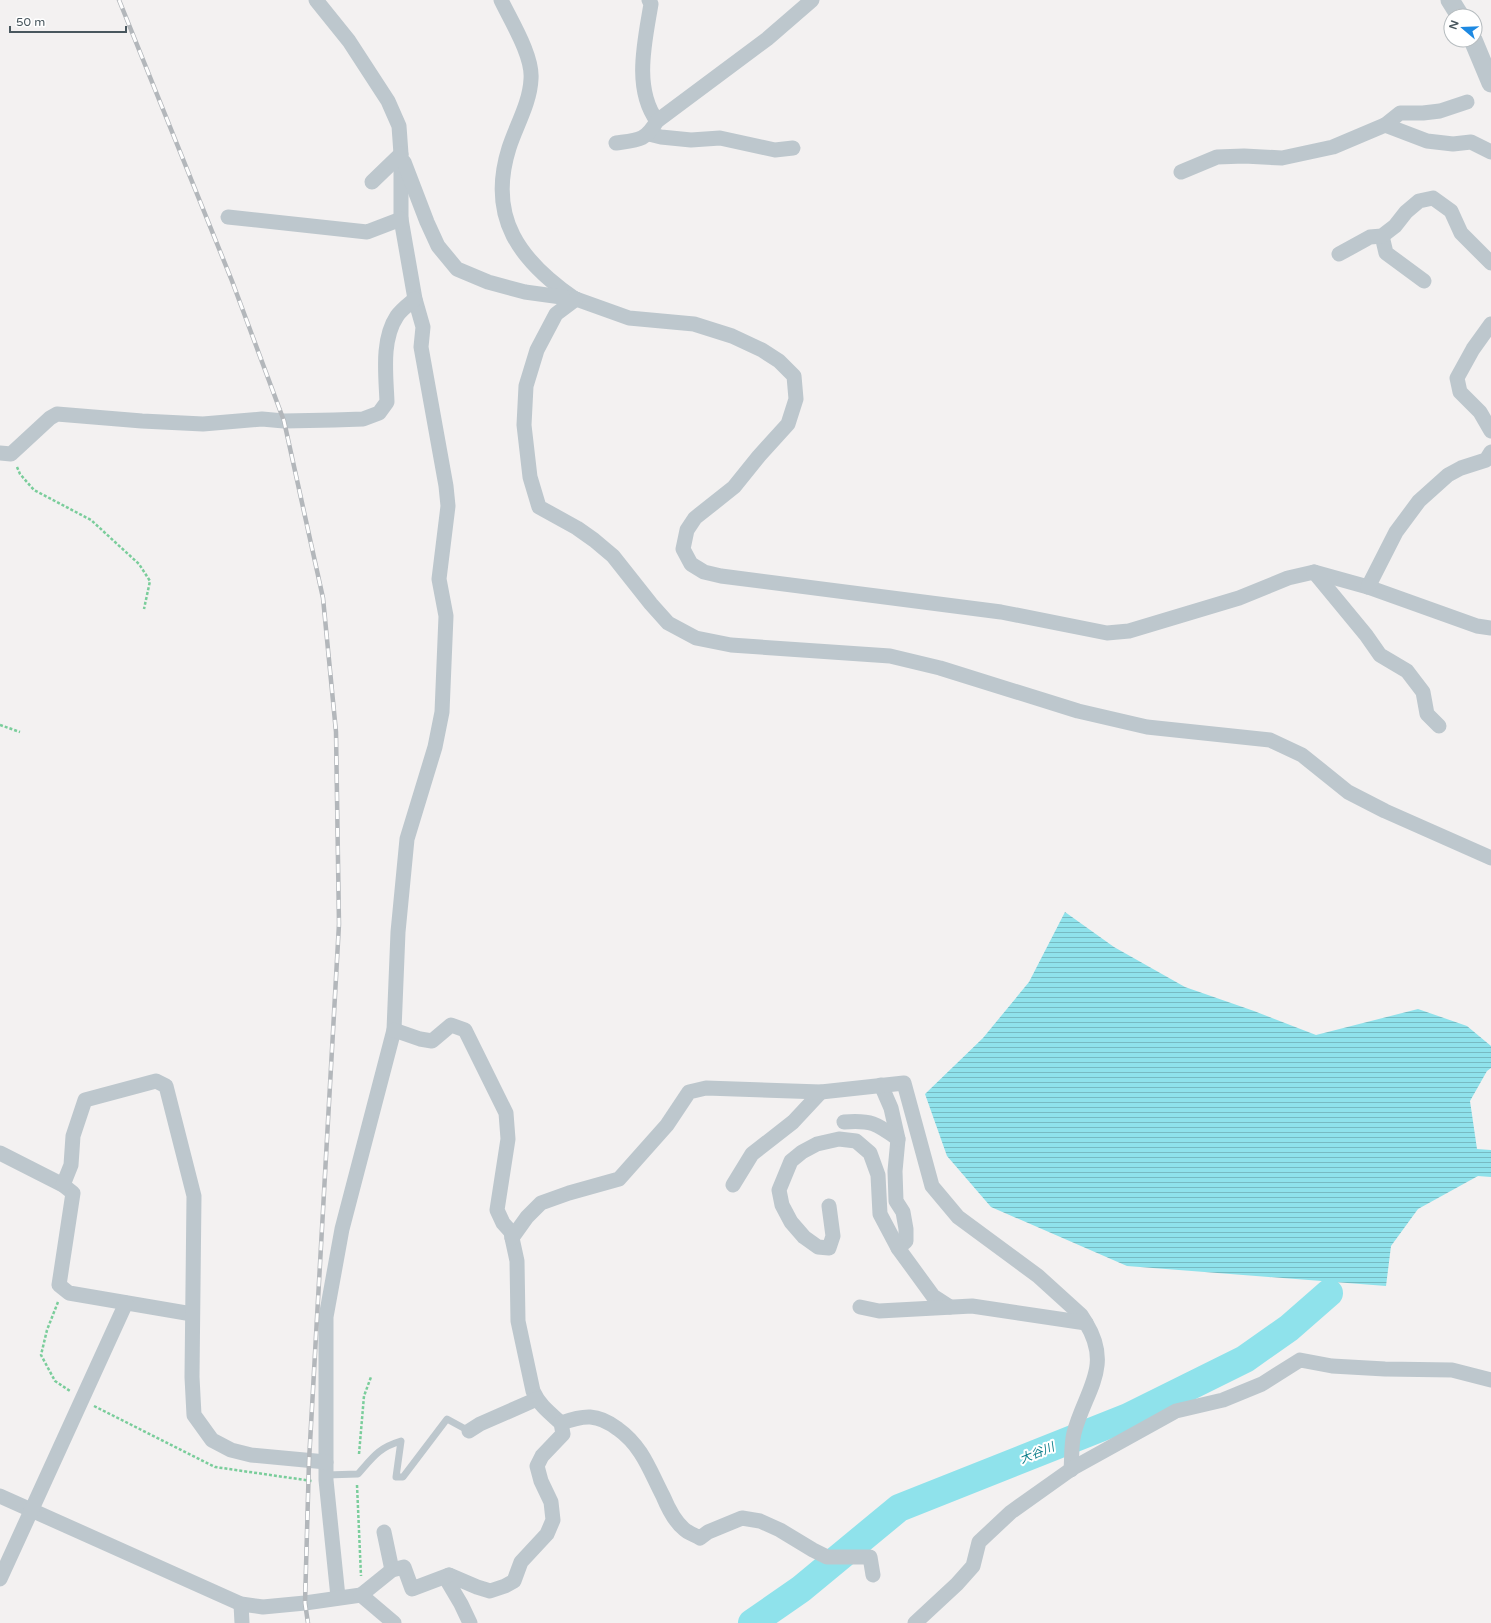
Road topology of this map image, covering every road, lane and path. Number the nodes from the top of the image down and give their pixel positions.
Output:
1 (316, 0) edge
2 (501, 0) edge
3 (649, 0) edge
4 (812, 0) edge
5 (1476, 48) edge
6 (1491, 83) edge
7 (1467, 102) dead end
8 (657, 121) junction
9 (1385, 125) junction
10 (649, 134) junction
11 (616, 143) dead end
12 (793, 148) dead end
13 (1491, 152) edge
14 (401, 154) junction
15 (1181, 172) dead end
16 (372, 182) dead end
17 (228, 217) dead end
18 (401, 219) junction
19 (1382, 236) junction
20 (1339, 254) dead end
21 (1491, 263) edge
22 (1424, 281) dead end
23 (415, 299) junction
24 (576, 299) junction
25 (1491, 324) edge
26 (1491, 430) edge
27 (1491, 452) edge
28 (6, 453) edge
29 (1314, 572) junction
30 (1368, 587) junction
31 (144, 609) dead end
32 (1491, 628) edge
33 (0, 725) edge
34 (1439, 726) dead end
35 (20, 732) dead end
36 (1491, 858) edge
37 (394, 1030) junction
38 (881, 1085) junction
39 (821, 1092) junction
40 (844, 1122) dead end
41 (898, 1139) junction
42 (0, 1154) edge
43 (64, 1185) junction
44 (733, 1185) dead end
45 (829, 1206) dead end
46 (512, 1238) junction
47 (898, 1248) junction
48 (126, 1303) junction
49 (860, 1307) dead end
50 (950, 1307) junction
51 (192, 1314) junction
52 (1086, 1323) junction
53 (1491, 1380) edge
54 (82, 1399) junction
55 (537, 1399) junction
56 (561, 1423) junction
57 (469, 1431) joint
58 (326, 1469) junction
59 (1070, 1470) junction
60 (309, 1481) dead end
61 (0, 1496) edge
62 (32, 1510) junction
63 (384, 1532) dead end
64 (392, 1570) junction
65 (873, 1574) dead end
66 (449, 1575) junction
67 (0, 1579) edge
68 (361, 1595) junction
69 (338, 1597) junction
70 (241, 1604) junction
71 (242, 1623) edge
72 (394, 1623) edge
73 (470, 1623) edge
74 (915, 1623) edge

1 - 14 street
2 - 24 street
3 - 8 street
4 - 8 street
5 - 6 street
7 - 9 street
8 - 10 street
9 - 13 street
9 - 15 street
10 - 11 street
10 - 12 street
14 - 16 street
14 - 18 street
14 - 24 street
17 - 18 street
18 - 23 street
19 - 20 street
19 - 21 street
19 - 22 street
23 - 28 street
23 - 37 street
24 - 29 street
24 - 36 street
25 - 26 street
27 - 30 street
28 - 31 path
29 - 30 street
29 - 34 street
30 - 32 street
33 - 35 path
37 - 46 street
37 - 58 street
38 - 39 street
38 - 41 street
38 - 52 street
39 - 44 street
39 - 46 street
40 - 41 street
41 - 47 street
42 - 43 street
43 - 48 street
43 - 51 street
45 - 47 street
46 - 55 street
47 - 50 street
48 - 51 street
48 - 54 street
49 - 50 street
50 - 52 street
51 - 58 street
52 - 59 street
53 - 59 street
54 - 60 path
54 - 62 street
55 - 56 street
55 - 57 street
56 - 65 street
56 - 66 street
57 - 58 lane
58 - 69 street
59 - 74 street
61 - 62 street
62 - 67 street
62 - 70 street
63 - 64 street
64 - 66 street
64 - 68 street
66 - 73 street
68 - 69 street
68 - 72 street
69 - 70 street
70 - 71 street

